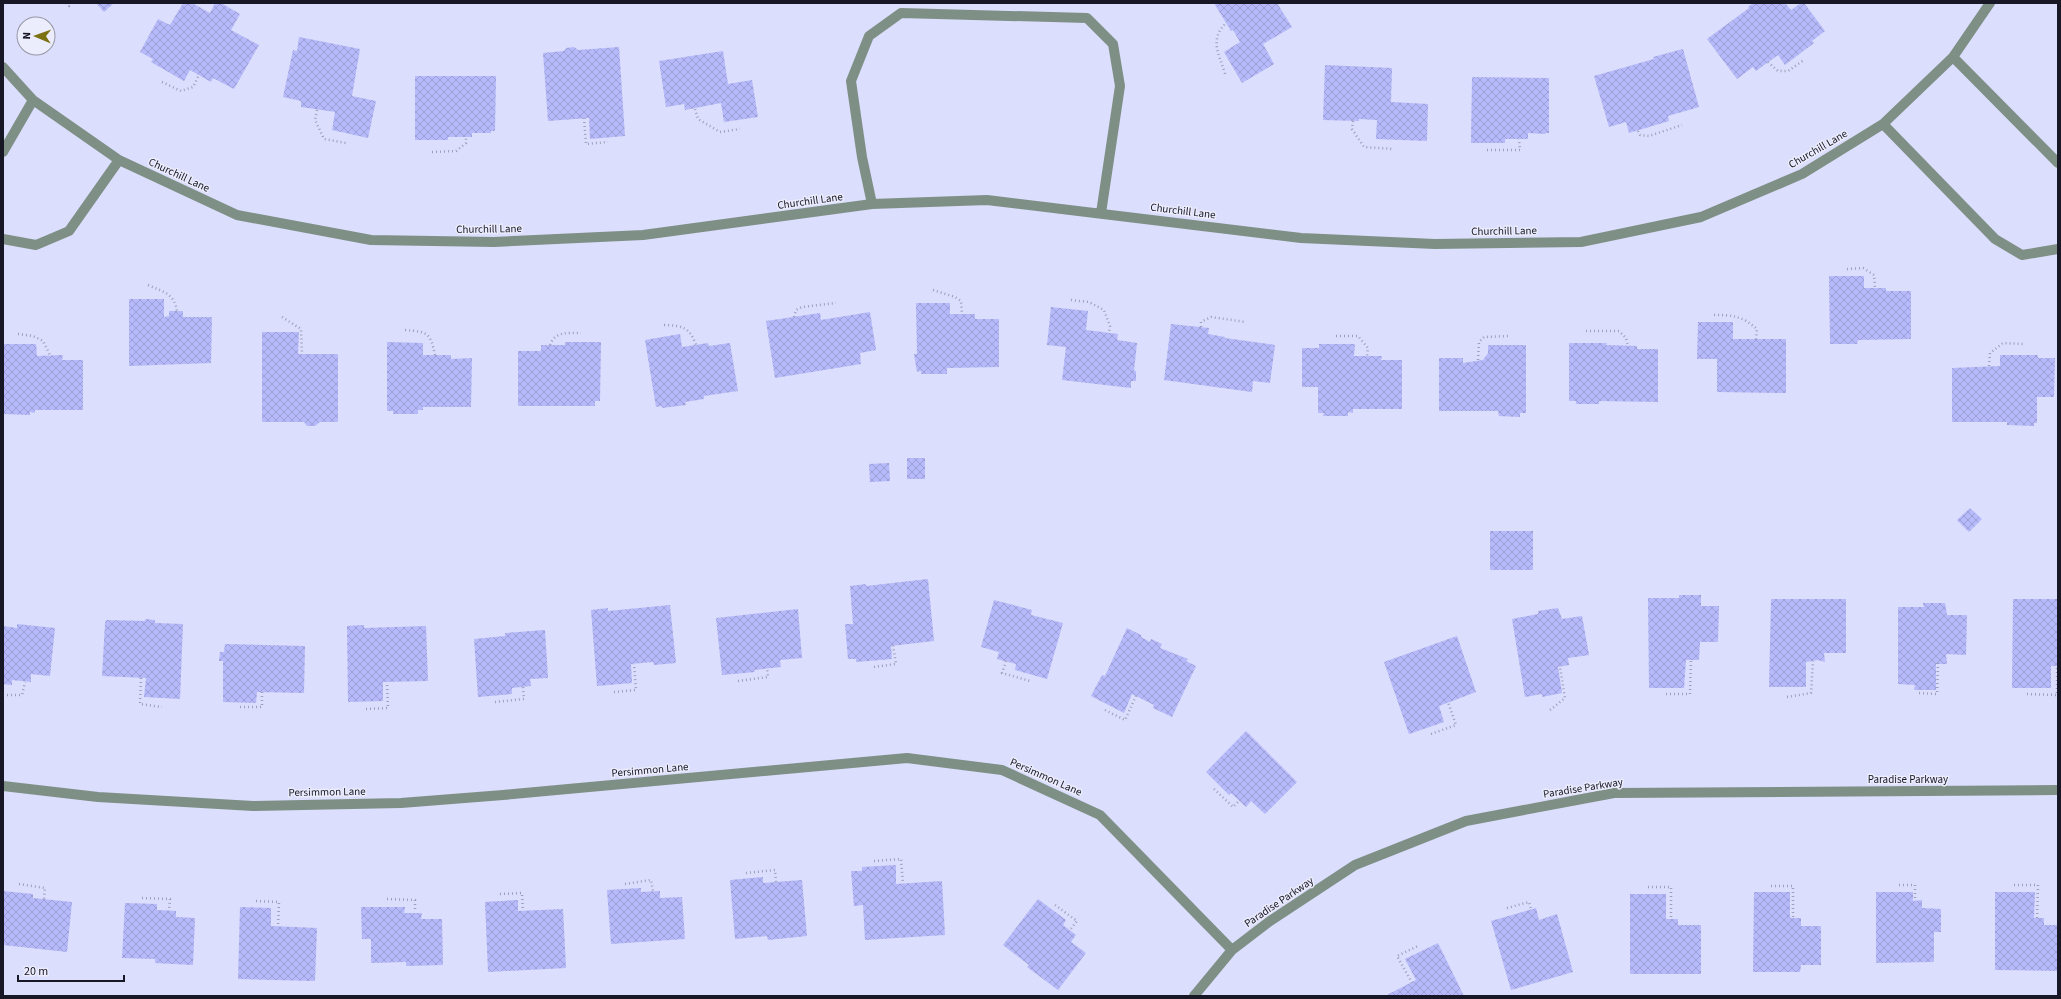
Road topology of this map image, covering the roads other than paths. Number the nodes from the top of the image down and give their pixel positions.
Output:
1 (1990, 3) edge
2 (1953, 57) junction
3 (3, 67) edge
4 (33, 100) junction
5 (1883, 124) junction
6 (3, 152) edge
7 (119, 160) junction
8 (2058, 163) edge
9 (872, 204) junction
10 (1101, 212) junction
11 (3, 239) edge
12 (2058, 249) edge
13 (3, 786) edge
14 (2058, 790) edge
15 (1232, 950) junction
16 (1194, 996) edge

1 - 2 street, Churchill Lane
2 - 5 street, Churchill Lane
2 - 8 street
3 - 4 street, Churchill Lane
4 - 6 street
4 - 7 street, Churchill Lane
5 - 10 street, Churchill Lane
5 - 12 street
7 - 9 street, Churchill Lane
7 - 11 street
9 - 10 street, Churchill Lane
9 - 10 street
13 - 15 street, Persimmon Lane
14 - 15 street, Paradise Parkway
15 - 16 street, Paradise Parkway

